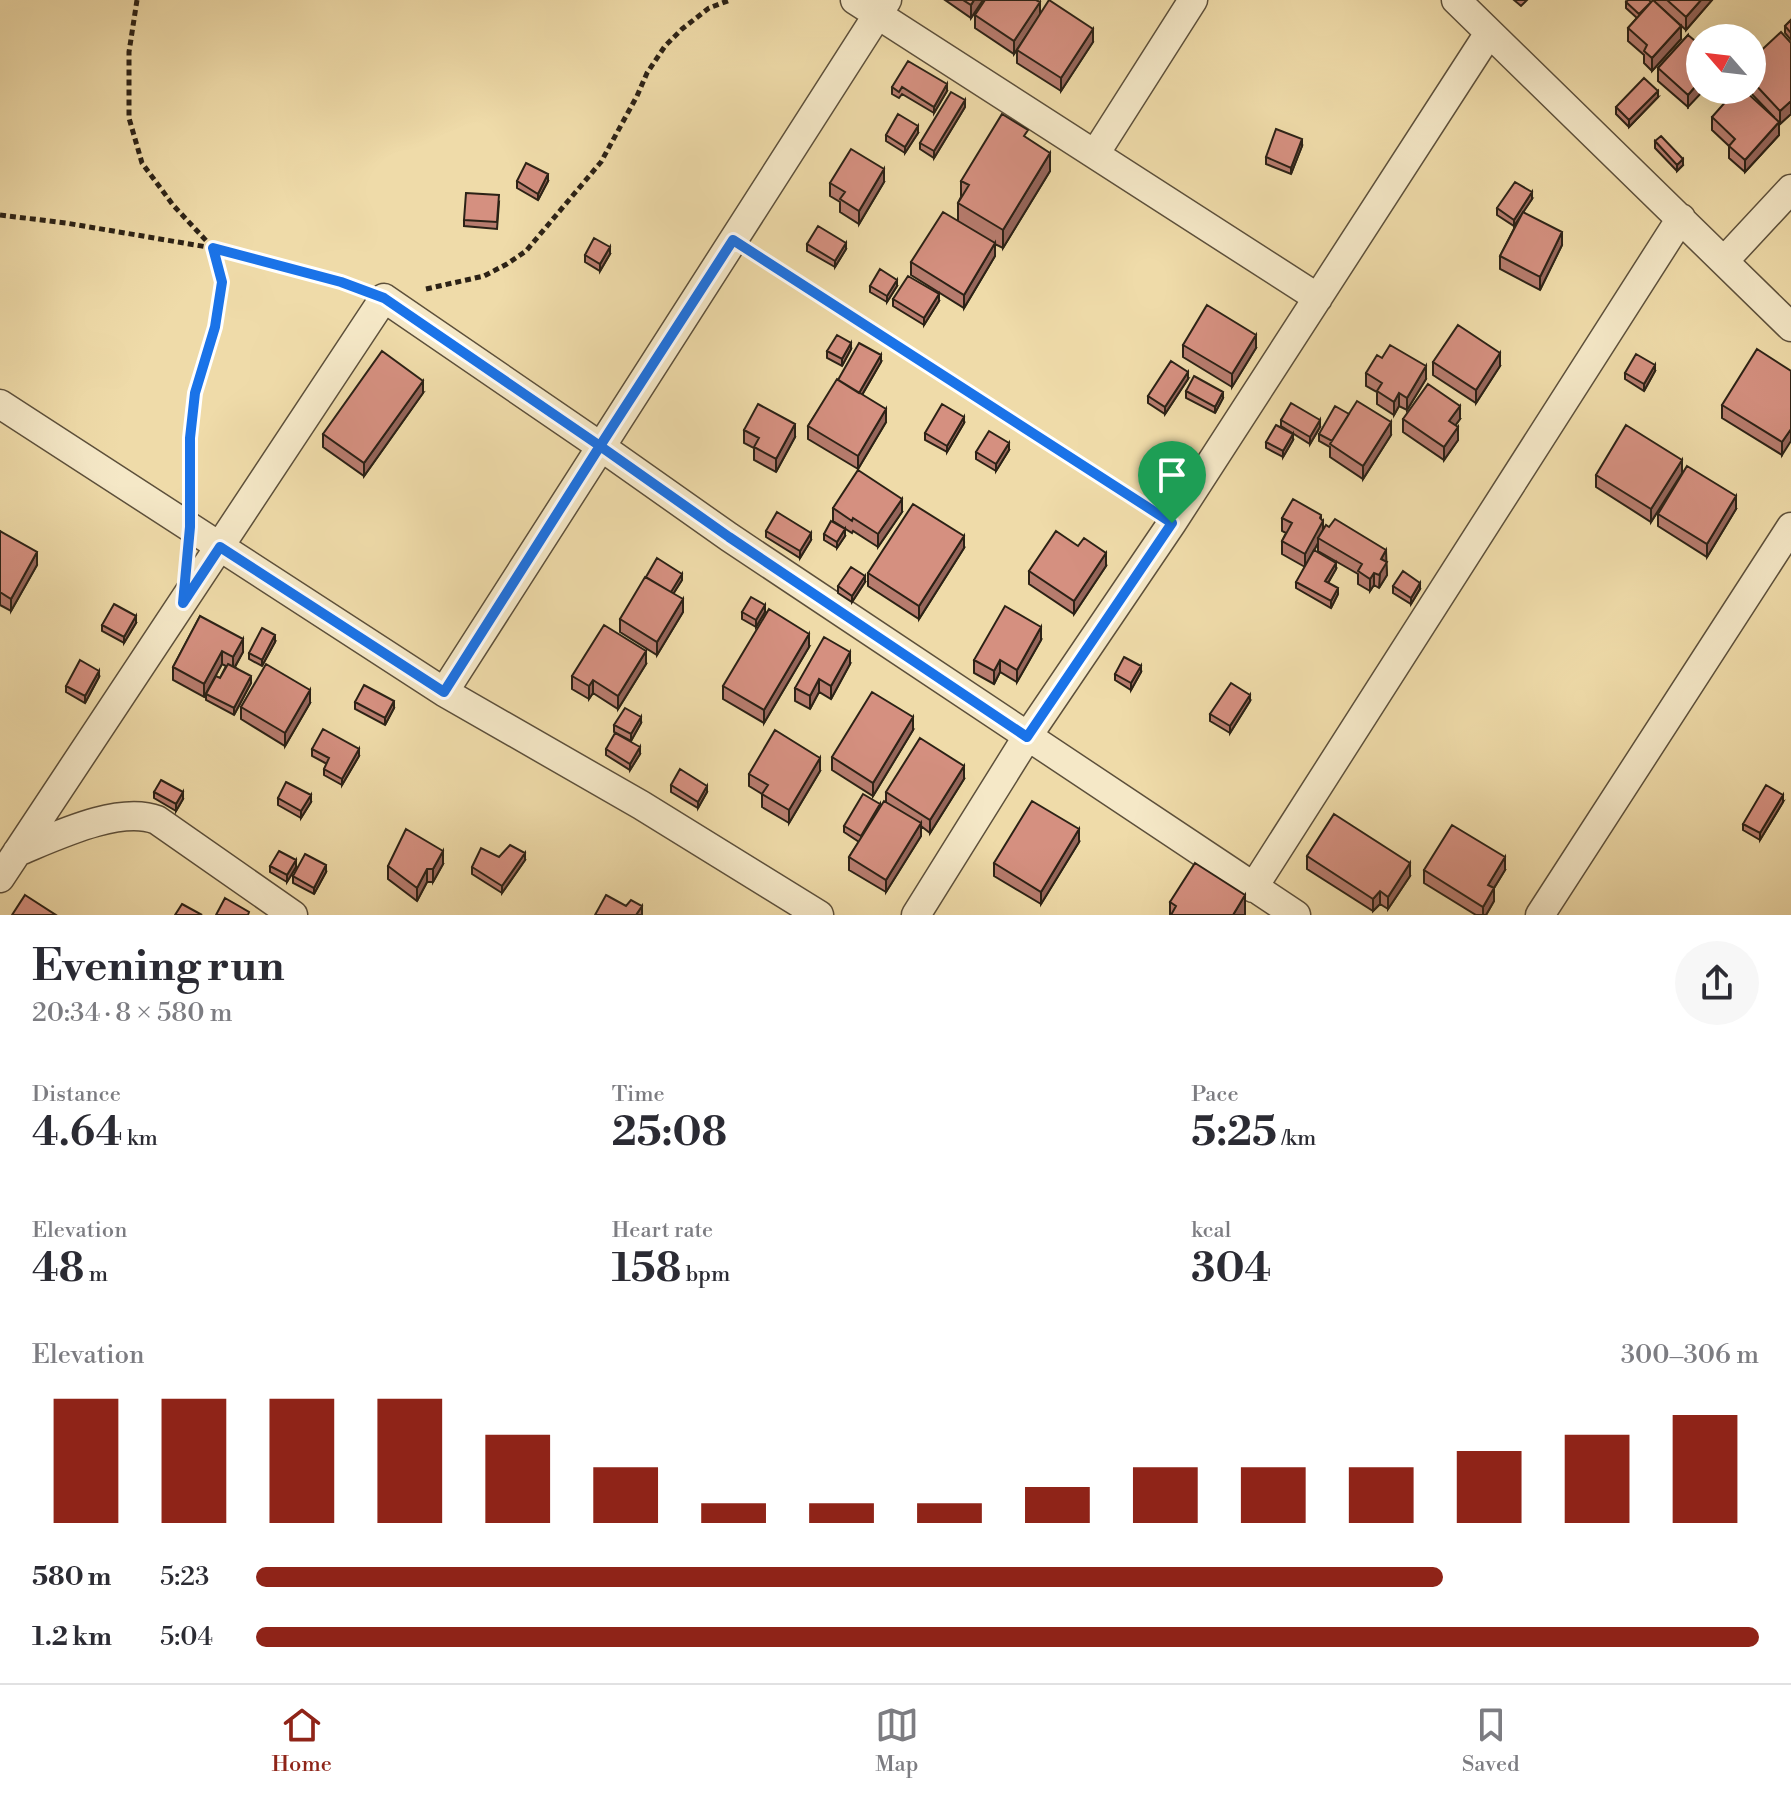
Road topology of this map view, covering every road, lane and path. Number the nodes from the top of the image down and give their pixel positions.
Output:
1 (137, 0) edge
2 (730, 0) edge
3 (1193, 0) edge
4 (1456, 0) edge
5 (873, 5) edge
6 (1489, 33) junction
7 (1095, 154) junction
8 (1791, 189) edge
9 (0, 215) edge
10 (1681, 218) junction
11 (733, 240) junction
12 (213, 248) junction
13 (1724, 261) junction
14 (384, 298) junction
15 (1318, 298) junction
16 (1791, 327) edge
17 (0, 404) edge
18 (600, 446) junction
19 (1172, 523) junction
20 (190, 527) junction
21 (1791, 527) edge
22 (220, 547) junction
23 (444, 692) junction
24 (1027, 737) junction
25 (17, 852) junction
26 (0, 878) edge
27 (1253, 888) junction
28 (293, 915) edge
29 (819, 915) edge
30 (916, 915) edge
31 (1296, 915) edge
32 (1540, 915) edge

1 - 12 path
2 - 14 path
3 - 7 street
4 - 6 street
5 - 7 street
5 - 11 street
6 - 10 street
6 - 15 street
7 - 15 street
8 - 13 street
9 - 12 path
10 - 13 street
10 - 27 street
11 - 18 street
11 - 19 path
12 - 14 path
12 - 20 path
13 - 16 street
14 - 18 street
14 - 22 street
15 - 19 street
17 - 20 street
18 - 23 street
18 - 24 street
19 - 24 street
20 - 22 street
21 - 32 street
22 - 23 street
22 - 25 street
23 - 29 street
24 - 27 street
24 - 30 street
25 - 26 street
25 - 28 street
27 - 31 street

